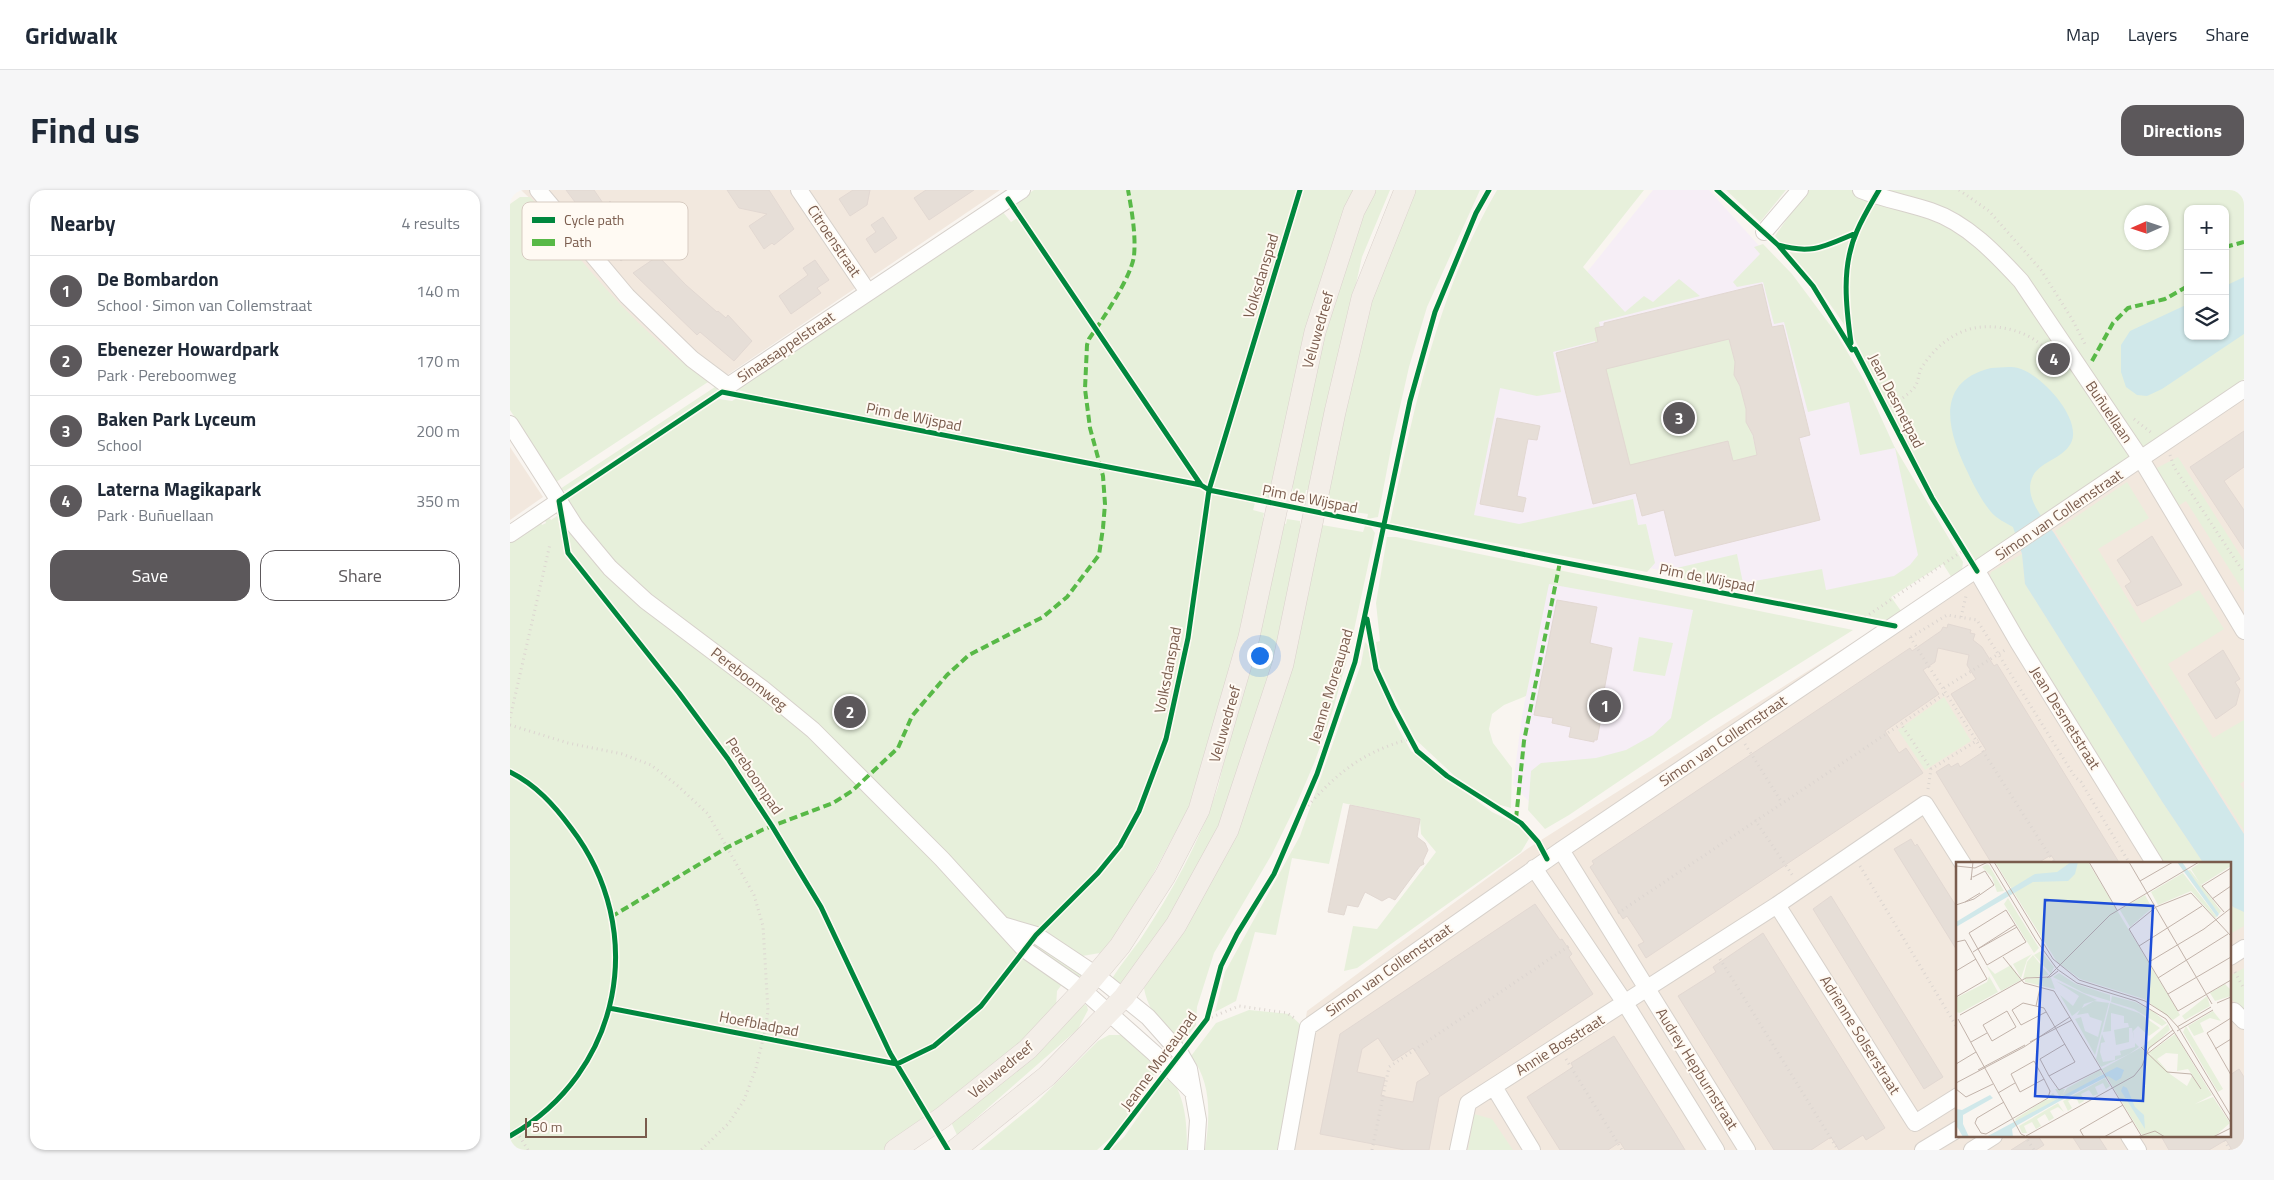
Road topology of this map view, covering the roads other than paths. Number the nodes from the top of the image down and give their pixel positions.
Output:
1 (538, 190) edge
2 (799, 190) edge
3 (1365, 190) edge
4 (1405, 190) edge
5 (1800, 190) edge
6 (1860, 190) edge
7 (1013, 192) edge
8 (548, 202) edge
9 (1764, 232) dead end
10 (597, 260) edge
11 (868, 292) junction
12 (2244, 389) edge
13 (510, 424) edge
14 (2141, 459) junction
15 (559, 501) junction
16 (510, 534) edge
17 (1977, 571) junction
18 (2244, 631) edge
19 (1562, 850) junction
20 (1962, 862) edge
21 (2154, 862) edge
22 (1534, 868) junction
23 (1777, 905) junction
24 (2244, 948) edge
25 (2232, 963) edge
26 (1089, 983) junction
27 (1647, 988) junction
28 (1124, 997) junction
29 (1625, 1004) junction
30 (2232, 1012) edge
31 (1109, 1014) junction
32 (2244, 1021) edge
33 (1494, 1087) junction
34 (1193, 1092) junction
35 (1956, 1097) edge
36 (1956, 1130) edge
37 (1991, 1138) edge
38 (2130, 1138) edge
39 (1291, 1149) edge
40 (895, 1150) edge
41 (955, 1150) edge
42 (1196, 1150) edge
43 (1458, 1150) edge
44 (1532, 1150) edge
45 (1716, 1150) edge
46 (1747, 1150) edge
47 (1924, 1150) edge
48 (1972, 1150) edge
49 (2138, 1150) edge

1 - 8 street, Sinaasappelstraat
2 - 11 street, Citroenstraat
3 - 26 main road, Veluwedreef
4 - 28 main road
5 - 9 street
6 - 14 street, Buñuellaan
7 - 11 street, Sinaasappelstraat
10 - 11 street, Sinaasappelstraat
12 - 14 street, Simon van Collemstraat
13 - 15 street, Pereboomweg
14 - 17 street, Simon van Collemstraat
14 - 18 street, Buñuellaan
15 - 16 street
15 - 26 street, Pereboomweg
17 - 19 street, Simon van Collemstraat
17 - 21 street, Jean Desmetstraat
19 - 22 street, Simon van Collemstraat
19 - 27 street, Audrey Hepburnstraat
20 - 23 street
22 - 29 street, Audrey Hepburnstraat
22 - 39 street, Simon van Collemstraat
23 - 27 street
23 - 35 street, Adrienne Solserstraat
24 - 25 street
26 - 28 street, Pereboomweg
26 - 31 street
26 - 40 main road, Veluwedreef
27 - 29 street
27 - 46 street, Audrey Hepburnstraat
28 - 31 main road
28 - 34 street, Pereboomweg
29 - 33 street, Annie Bosstraat
29 - 45 street, Audrey Hepburnstraat
30 - 32 street
31 - 34 street
31 - 41 main road
33 - 43 street, Annie Bosstraat
33 - 44 street
34 - 42 street, Pereboomweg
36 - 47 street
37 - 48 street
38 - 49 street

